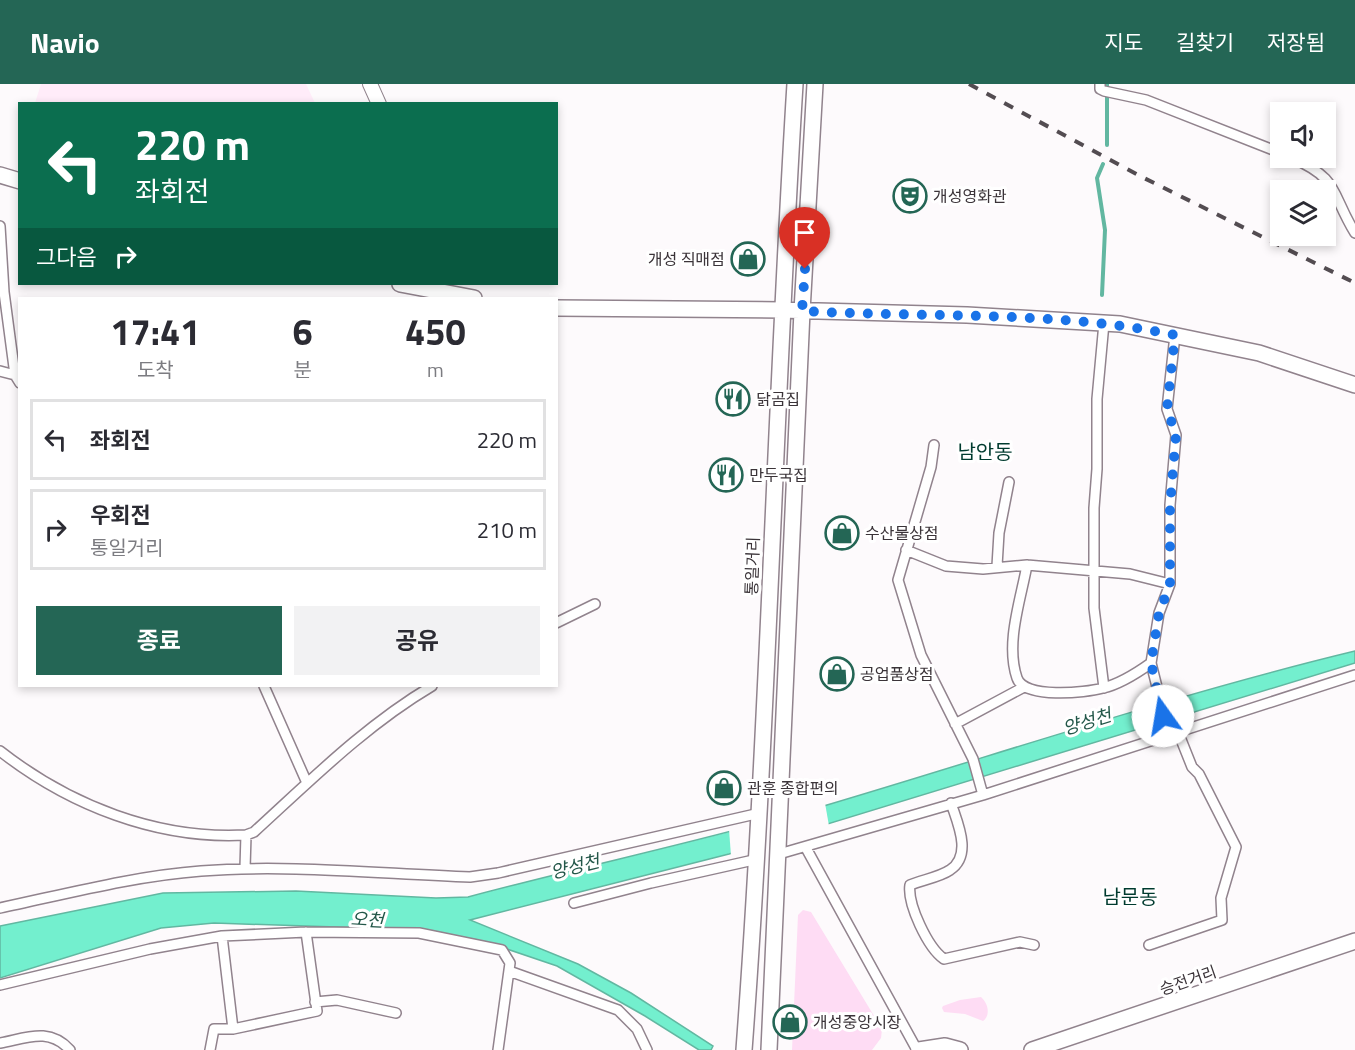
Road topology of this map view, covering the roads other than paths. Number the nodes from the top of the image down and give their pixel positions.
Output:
1 (370, 84) edge
2 (795, 84) edge
3 (815, 84) edge
4 (1105, 89) edge
5 (378, 102) edge
6 (1270, 149) edge
7 (1315, 168) edge
8 (0, 175) edge
9 (18, 180) edge
10 (0, 226) edge
11 (1355, 232) edge
12 (410, 285) edge
13 (451, 289) edge
14 (471, 297) edge
15 (558, 308) edge
16 (781, 310) junction
17 (802, 311) junction
18 (1104, 323) junction
19 (1175, 335) junction
20 (0, 370) edge
21 (17, 379) edge
22 (1355, 385) edge
23 (934, 445) dead end
24 (1009, 482) dead end
25 (906, 550) junction
26 (1027, 565) junction
27 (997, 566) junction
28 (1094, 571) junction
29 (1170, 584) junction
30 (595, 604) dead end
31 (558, 622) edge
32 (1151, 663) junction
33 (1355, 675) edge
34 (264, 687) edge
35 (430, 687) edge
36 (1024, 687) junction
37 (1104, 688) junction
38 (955, 724) junction
39 (1171, 732) junction
40 (0, 751) edge
41 (307, 783) junction
42 (983, 795) junction
43 (951, 803) junction
44 (760, 813) junction
45 (246, 835) junction
46 (806, 848) junction
47 (779, 854) junction
48 (758, 859) junction
49 (245, 868) junction
50 (574, 903) dead end
51 (0, 908) edge
52 (306, 932) junction
53 (222, 936) junction
54 (1355, 941) edge
55 (1034, 945) dead end
56 (1149, 945) dead end
57 (509, 971) junction
58 (0, 985) edge
59 (315, 1002) junction
60 (396, 1012) dead end
61 (233, 1029) junction
62 (0, 1043) edge
63 (70, 1050) edge
64 (210, 1050) edge
65 (498, 1050) edge
66 (647, 1050) edge
67 (744, 1050) edge
68 (769, 1050) edge
69 (918, 1050) edge
70 (960, 1050) edge
71 (1032, 1050) edge

1 - 5 main road
2 - 16 main road, 통일거리
3 - 17 main road
4 - 6 street
7 - 11 street
8 - 9 main road
10 - 21 street
12 - 13 main road
13 - 14 main road
15 - 16 main road
16 - 17 main road
16 - 44 main road, 통일거리
17 - 18 main road
17 - 47 main road
18 - 19 main road
18 - 28 street
19 - 22 main road
19 - 29 street
20 - 21 street
23 - 25 street
24 - 27 street
25 - 27 street
25 - 38 street
26 - 27 street
26 - 28 street
26 - 36 street
28 - 29 street
28 - 37 street
29 - 32 street
30 - 31 street
32 - 37 street
32 - 39 street
33 - 39 street
34 - 41 street
35 - 41 street
36 - 37 street
36 - 38 street
38 - 42 street
39 - 42 street
39 - 56 street
40 - 45 street
41 - 45 street
42 - 43 street
43 - 46 street
43 - 55 street
44 - 48 main road, 통일거리
44 - 49 street
45 - 49 street
46 - 47 street
46 - 69 street
47 - 68 main road
48 - 50 street
48 - 67 main road, 통일거리
49 - 51 street
52 - 53 street
52 - 57 street
52 - 59 street
53 - 58 street
53 - 61 street
54 - 71 main road, 승전거리
57 - 65 street
57 - 66 street
59 - 60 street
59 - 61 street
61 - 64 street
62 - 63 street
69 - 70 main road

